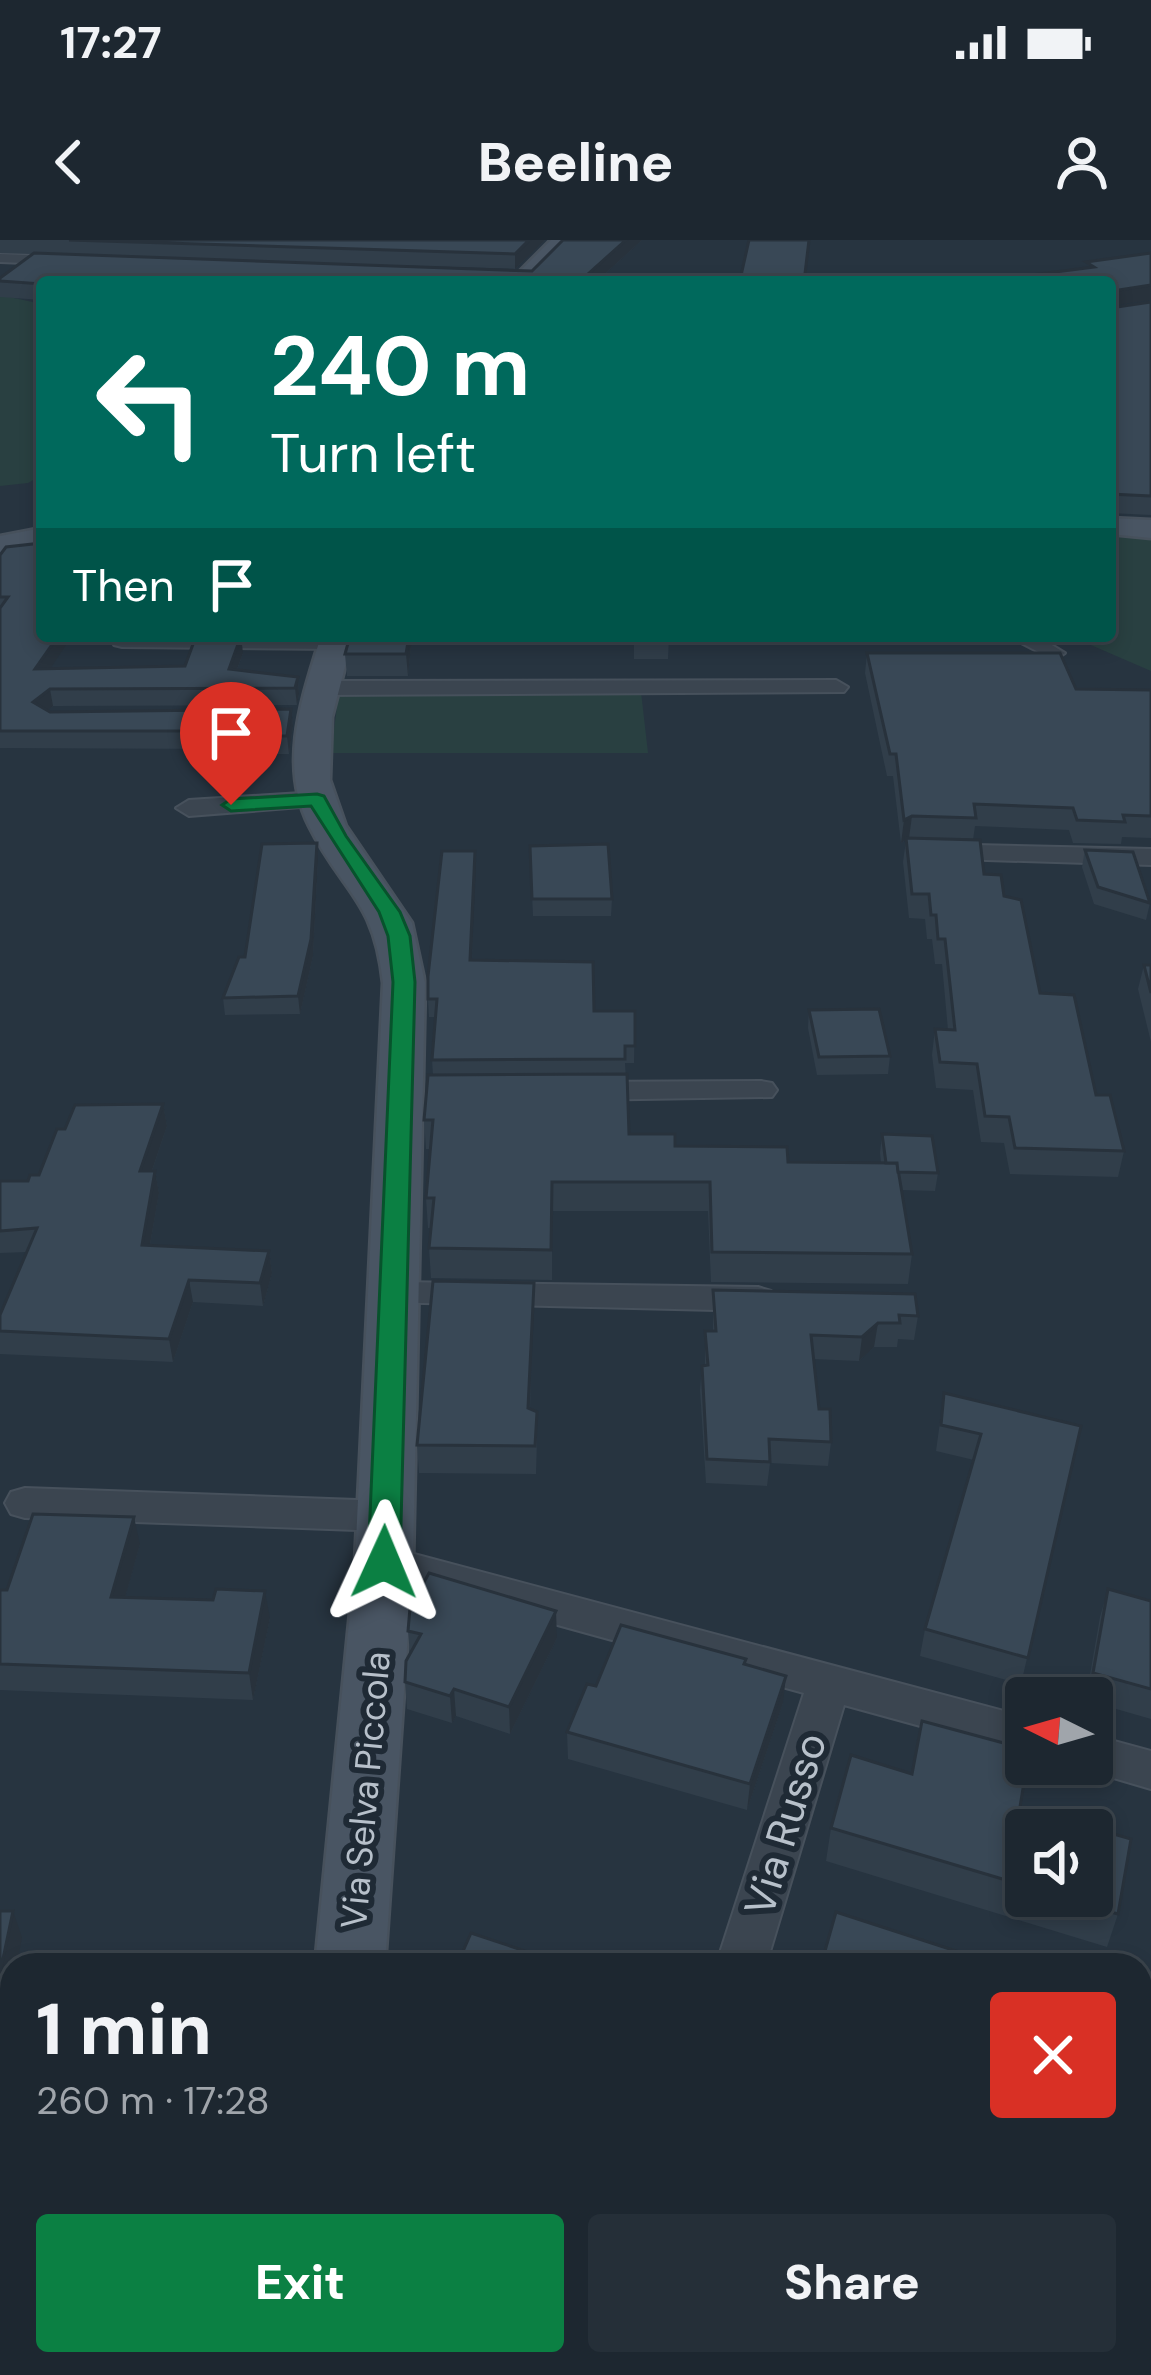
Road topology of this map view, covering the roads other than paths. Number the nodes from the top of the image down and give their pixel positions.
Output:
1 (562, 240) edge
2 (0, 258) edge
3 (91, 262) edge
4 (519, 276) edge
5 (1116, 526) edge
6 (1151, 529) edge
7 (36, 537) edge
8 (0, 545) edge
9 (132, 642) edge
10 (1032, 642) edge
11 (1054, 652) edge
12 (320, 680) edge
13 (836, 687) dead end
14 (317, 800) junction
15 (188, 808) dead end
16 (909, 851) edge
17 (1151, 857) edge
18 (761, 1090) dead end
19 (558, 1091) edge
20 (393, 1294) junction
21 (798, 1299) edge
22 (25, 1503) dead end
23 (384, 1539) junction
24 (830, 1682) junction
25 (1005, 1730) edge
26 (1113, 1760) edge
27 (1151, 1770) edge
28 (351, 1953) edge
29 (745, 1953) edge

1 - 4 street
2 - 3 street
5 - 6 street
7 - 8 street
9 - 12 street
10 - 11 street
12 - 13 street
12 - 14 street, Via Selva Piccola
14 - 15 street
14 - 20 street, Via Selva Piccola
16 - 17 street
18 - 19 street
20 - 21 street
20 - 23 street, Via Selva Piccola
22 - 23 street
23 - 24 street
23 - 28 street, Via Selva Piccola
24 - 25 street
24 - 29 street, Via Russo
26 - 27 street

